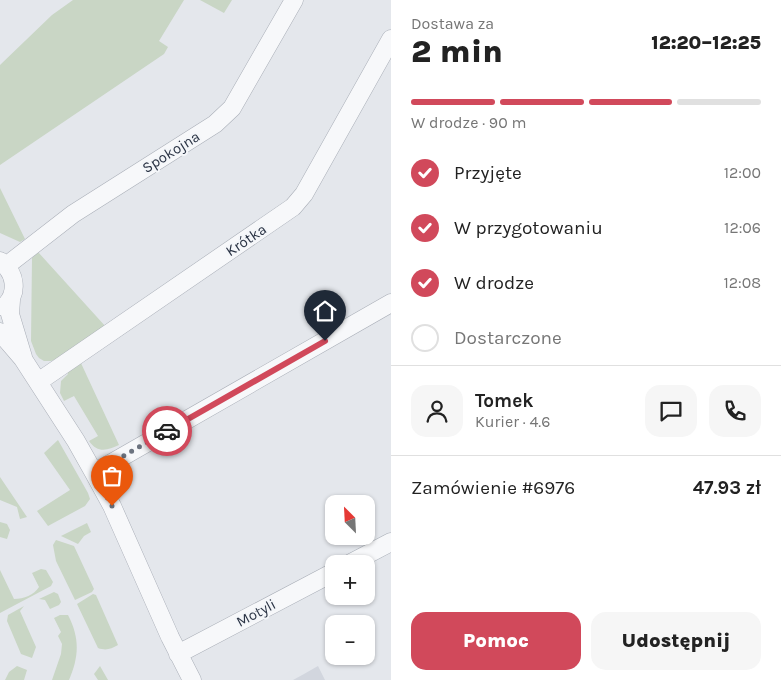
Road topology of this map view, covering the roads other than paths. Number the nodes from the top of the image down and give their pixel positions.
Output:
1 (294, 0) edge
2 (391, 39) edge
3 (3, 264) edge
4 (391, 304) edge
5 (5, 305) edge
6 (0, 332) edge
7 (24, 360) junction
8 (38, 382) junction
9 (94, 473) junction
10 (391, 542) edge
11 (367, 555) edge
12 (325, 577) edge
13 (178, 654) junction
14 (192, 680) edge

1 - 3 street, Spokojna
2 - 8 street, Krótka
3 - 5 street
4 - 9 street
5 - 7 street
6 - 7 street
7 - 8 street
8 - 9 street
9 - 13 street
10 - 11 street
12 - 13 street, Motyli
13 - 14 street

